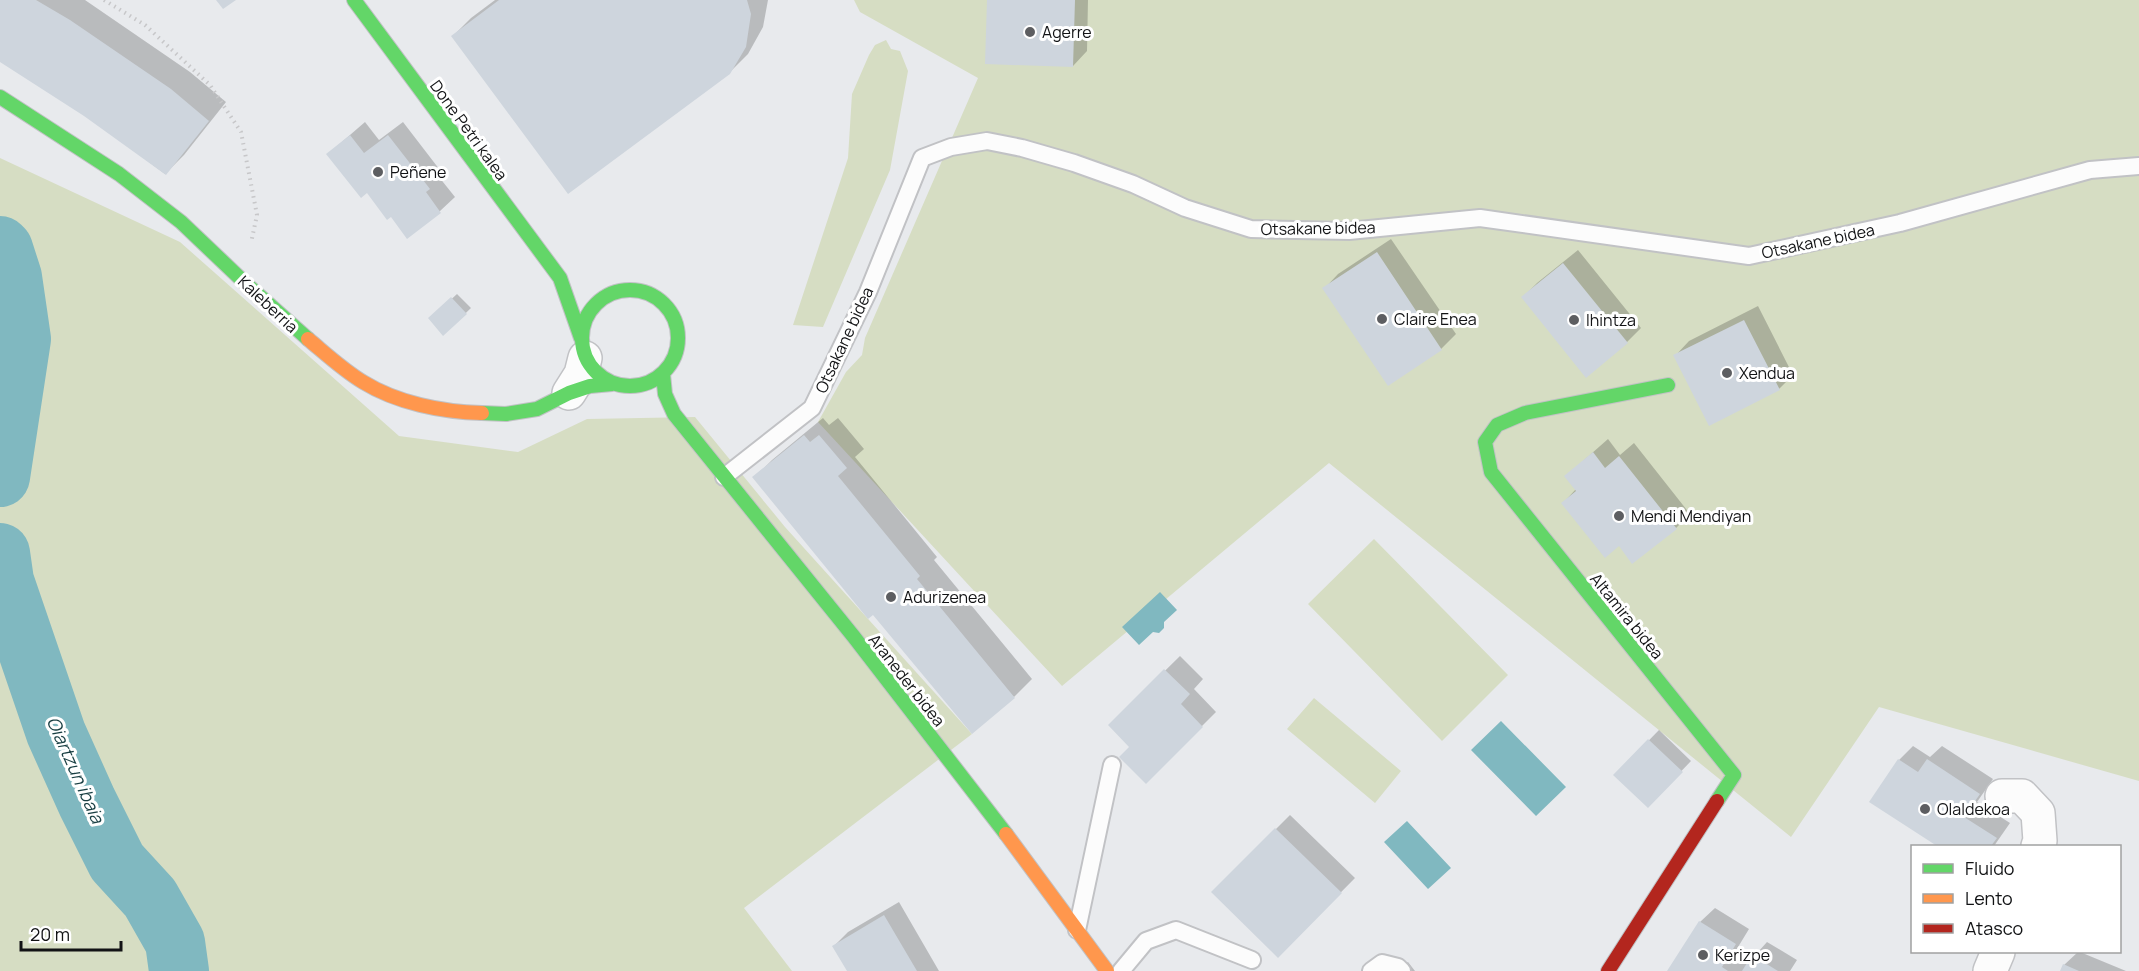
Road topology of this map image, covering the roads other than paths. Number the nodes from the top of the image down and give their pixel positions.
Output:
1 (354, 0) edge
2 (0, 98) edge
3 (2139, 166) edge
4 (560, 278) junction
5 (614, 291) junction
6 (583, 348) junction
7 (663, 374) junction
8 (612, 384) junction
9 (1668, 385) dead end
10 (630, 387) junction
11 (569, 393) junction
12 (674, 414) junction
13 (724, 477) junction
14 (1112, 765) dead end
15 (2002, 796) dead end
16 (2038, 845) edge
17 (1077, 930) junction
18 (1997, 953) edge
19 (1252, 960) dead end
20 (1107, 971) edge
21 (1121, 971) edge
22 (1371, 971) edge
23 (1401, 971) edge
24 (1608, 971) edge
25 (1990, 971) edge

1 - 4 street, Done Petri kalea
2 - 11 street, Kaleberria
3 - 13 lane, Otsakane bidea
4 - 5 street
4 - 6 street, Done Petri kalea
5 - 6 street
5 - 7 street
6 - 8 street
6 - 11 street
7 - 10 street
7 - 12 street, Araneder bidea
8 - 10 street
8 - 11 street, Kaleberria
9 - 24 street, Altamira bidea
10 - 12 street, Araneder bidea
12 - 13 street, Araneder bidea
13 - 17 street, Araneder bidea
14 - 17 lane
15 - 16 street
17 - 20 street, Araneder bidea
18 - 25 street
19 - 21 lane
22 - 23 lane

